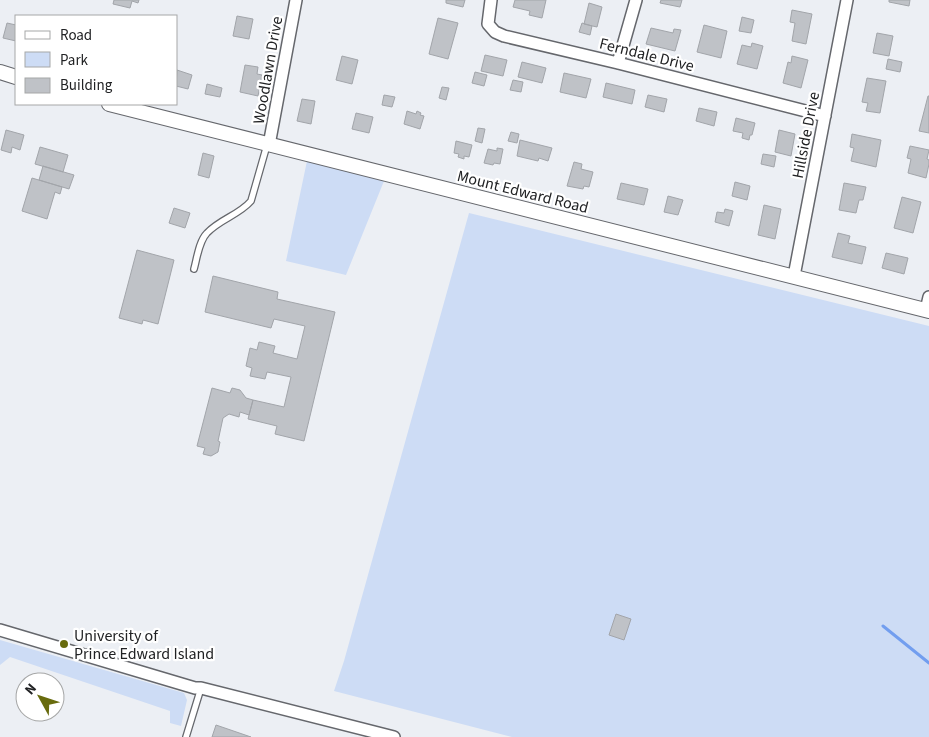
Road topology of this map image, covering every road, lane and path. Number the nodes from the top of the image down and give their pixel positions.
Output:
1 (296, 0) edge
2 (491, 0) edge
3 (636, 0) edge
4 (847, 0) edge
5 (618, 63) junction
6 (0, 72) edge
7 (15, 77) edge
8 (113, 105) edge
9 (825, 116) junction
10 (268, 145) junction
11 (194, 269) dead end
12 (794, 276) junction
13 (928, 306) edge
14 (0, 630) edge
15 (201, 688) junction
16 (186, 737) edge
17 (394, 737) edge

1 - 10 street, Woodlawn Drive
2 - 5 street, Ferndale Drive
3 - 5 street
4 - 9 street, Hillside Drive
5 - 9 street, Ferndale Drive
6 - 7 street
8 - 10 street, Mount Edward Road
9 - 12 street, Hillside Drive
10 - 11 lane
10 - 12 street, Mount Edward Road
12 - 13 street, Mount Edward Road
14 - 15 street
15 - 16 lane
15 - 17 street

